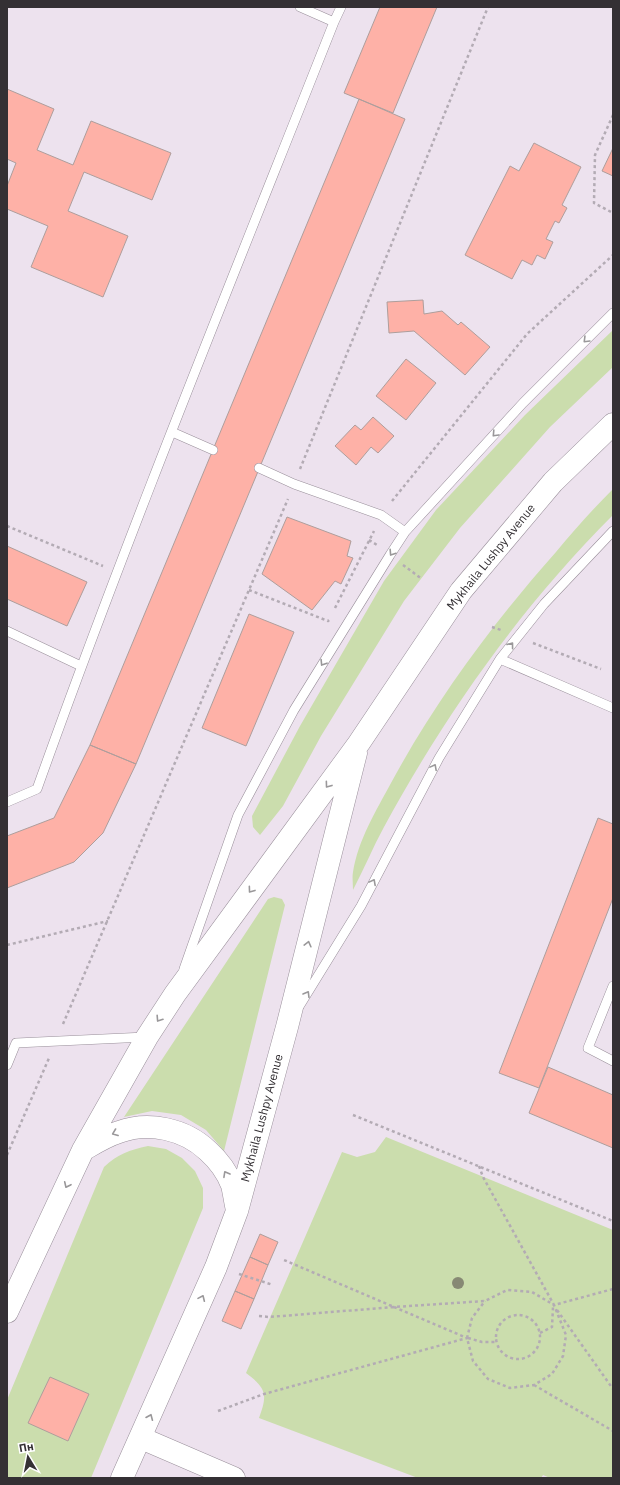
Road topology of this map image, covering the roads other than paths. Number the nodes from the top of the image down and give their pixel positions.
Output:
1 (300, 7) edge
2 (341, 7) edge
3 (334, 22) junction
4 (613, 313) edge
5 (613, 424) edge
6 (172, 432) junction
7 (213, 450) dead end
8 (259, 468) dead end
9 (613, 531) edge
10 (405, 532) junction
11 (7, 631) edge
12 (500, 659) junction
13 (81, 666) junction
14 (613, 708) edge
15 (359, 743) junction
16 (7, 802) edge
17 (613, 986) edge
18 (175, 994) junction
19 (287, 1027) junction
20 (147, 1037) junction
21 (613, 1061) edge
22 (7, 1065) edge
23 (83, 1150) junction
24 (237, 1211) junction
25 (7, 1312) edge
26 (141, 1438) junction
27 (122, 1478) edge
28 (234, 1478) edge

1 - 3 lane
2 - 3 lane
3 - 6 lane
4 -> 10 lane
5 - 15 main road, Mykhaila Lushpy Avenue
6 - 7 lane
6 - 13 lane
8 - 10 lane
12 -> 9 lane
10 -> 18 lane
11 - 13 lane
12 - 14 lane
19 -> 12 lane
13 - 16 lane
15 -> 18 main road, Mykhaila Lushpy Avenue
19 -> 15 main road, Mykhaila Lushpy Avenue
17 - 21 lane
18 -> 20 main road, Mykhaila Lushpy Avenue
19 - 24 main road, Mykhaila Lushpy Avenue
20 - 22 lane
20 - 23 main road, Mykhaila Lushpy Avenue
24 -> 23 main road
23 -> 25 main road, Mykhaila Lushpy Avenue
26 -> 24 main road, Mykhaila Lushpy Avenue
26 - 27 main road, Mykhaila Lushpy Avenue
26 - 28 main road

